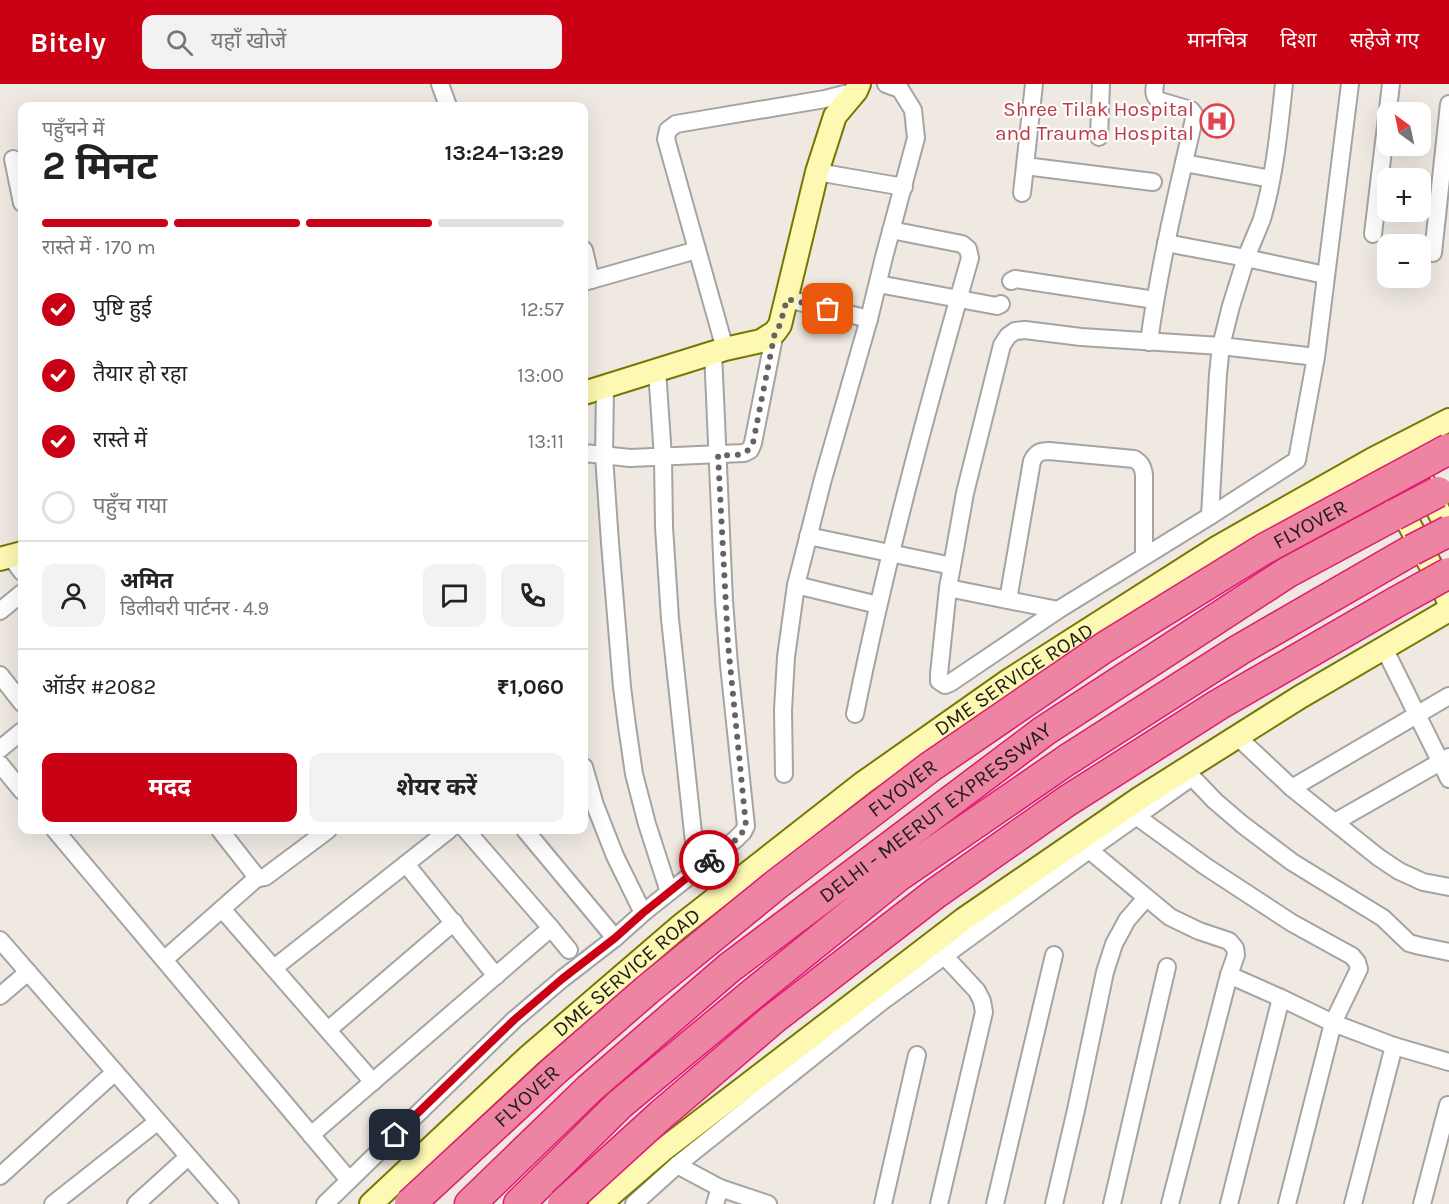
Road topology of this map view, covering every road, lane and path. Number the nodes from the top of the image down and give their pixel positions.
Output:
1 (440, 84) edge
2 (886, 84) edge
3 (1034, 84) edge
4 (1101, 84) edge
5 (1155, 84) edge
6 (1284, 84) edge
7 (1350, 84) edge
8 (1391, 84) edge
9 (858, 88) edge
10 (447, 102) edge
11 (1449, 104) edge
12 (1099, 137) dead end
13 (13, 159) dead end
14 (1184, 163) junction
15 (1025, 166) junction
16 (817, 172) junction
17 (1271, 179) junction
18 (1153, 182) dead end
19 (18, 183) edge
20 (904, 187) junction
21 (1022, 193) dead end
22 (891, 230) junction
23 (1373, 234) dead end
24 (1166, 243) junction
25 (697, 250) junction
26 (1433, 253) dead end
27 (1246, 258) junction
28 (1325, 275) junction
29 (1011, 280) dead end
30 (588, 281) edge
31 (878, 284) junction
32 (787, 299) junction
33 (958, 299) junction
34 (1155, 300) junction
35 (1001, 304) dead end
36 (869, 319) junction
37 (775, 332) junction
38 (1149, 342) junction
39 (1221, 346) junction
40 (719, 350) junction
41 (1316, 357) junction
42 (657, 370) junction
43 (594, 390) edge
44 (1449, 420) edge
45 (1403, 444) junction
46 (1449, 449) edge
47 (588, 454) edge
48 (718, 455) junction
49 (604, 456) junction
50 (663, 457) junction
51 (1373, 459) junction
52 (1444, 489) edge
53 (1210, 516) junction
54 (1449, 531) edge
55 (808, 536) junction
56 (891, 554) junction
57 (1144, 555) junction
58 (952, 566) junction
59 (1449, 573) edge
60 (796, 585) junction
61 (948, 588) junction
62 (18, 596) edge
63 (1008, 600) junction
64 (1449, 603) edge
65 (878, 605) junction
66 (1058, 610) junction
67 (1449, 610) edge
68 (0, 611) edge
69 (1449, 621) edge
70 (1388, 656) junction
71 (0, 675) edge
72 (1449, 696) edge
73 (18, 698) edge
74 (855, 714) dead end
75 (1417, 714) junction
76 (18, 734) edge
77 (1244, 743) junction
78 (0, 749) edge
79 (1444, 759) edge
80 (0, 764) edge
81 (784, 774) dead end
82 (1192, 777) junction
83 (1449, 779) edge
84 (588, 781) edge
85 (18, 786) edge
86 (1292, 788) junction
87 (1136, 816) junction
88 (1335, 822) junction
89 (58, 834) edge
90 (223, 834) edge
91 (318, 834) edge
92 (444, 834) edge
93 (470, 834) edge
94 (528, 834) edge
95 (1084, 846) junction
96 (406, 864) junction
97 (697, 870) junction
98 (258, 878) junction
99 (1449, 888) edge
100 (669, 892) junction
101 (1146, 898) junction
102 (222, 909) junction
103 (643, 913) junction
104 (454, 922) junction
105 (552, 928) junction
106 (615, 938) junction
107 (0, 940) edge
108 (939, 949) junction
109 (569, 950) dead end
110 (1449, 952) edge
111 (1054, 955) dead end
112 (165, 959) junction
113 (1167, 967) dead end
114 (274, 968) junction
115 (28, 972) junction
116 (1229, 975) junction
117 (496, 976) junction
118 (0, 996) edge
119 (1281, 998) junction
120 (1333, 1023) junction
121 (328, 1030) junction
122 (1394, 1046) junction
123 (917, 1055) dead end
124 (1449, 1062) edge
125 (115, 1072) junction
126 (373, 1082) junction
127 (1448, 1103) edge
128 (157, 1122) junction
129 (311, 1136) junction
130 (188, 1157) junction
131 (677, 1165) junction
132 (0, 1176) edge
133 (349, 1180) junction
134 (718, 1196) edge
135 (53, 1204) edge
136 (136, 1204) edge
137 (230, 1204) edge
138 (325, 1204) edge
139 (371, 1204) edge
140 (410, 1204) edge
141 (470, 1204) edge
142 (519, 1204) edge
143 (563, 1204) edge
144 (600, 1204) edge
145 (634, 1204) edge
146 (768, 1204) edge
147 (882, 1204) edge
148 (939, 1204) edge
149 (995, 1204) edge
150 (1054, 1204) edge
151 (1112, 1204) edge
152 (1170, 1204) edge
153 (1229, 1204) edge
154 (1287, 1204) edge
155 (1353, 1204) edge
156 (1422, 1204) edge

1 - 10 street
2 - 20 street
3 - 15 street
4 - 12 street
5 - 14 street
6 - 17 street
7 - 28 street
8 - 23 street
9 - 16 main road
9 - 25 street
11 - 26 street
13 - 19 street
14 - 17 street
14 - 24 street
15 - 18 street
15 - 21 street
16 - 20 street
16 - 32 main road
17 - 27 street
20 - 22 street
22 - 31 street
22 - 33 street
24 - 27 street
24 - 34 street
25 - 30 street
25 - 40 street
27 - 28 street
27 - 39 street
28 - 41 street
29 - 34 street
31 - 33 street
31 - 36 street
32 - 36 street
32 - 37 main road
33 - 35 street
33 - 56 street
34 - 38 street
36 - 55 street
37 - 40 main road
37 - 48 street
38 - 39 street
38 - 58 street
39 - 41 street
39 - 53 street
40 - 42 main road
40 - 48 street
41 - 53 street
42 - 43 main road
42 - 50 street
43 - 49 street
44 - 45 main road, DME SERVICE ROAD
45 - 51 main road, DME SERVICE ROAD
45 - 54 main road
46 - 140 highway, FLYOVER, bridge
47 - 49 street
48 - 50 street
48 - 97 street
49 - 50 street
49 - 100 street
50 - 97 street
51 - 64 main road
51 - 139 main road, DME SERVICE ROAD
52 - 141 highway, DELHI - MEERUT EXPRESSWAY, bridge
53 - 57 street
54 - 142 highway, DELHI - MEERUT EXPRESSWAY, bridge
55 - 56 street
55 - 60 street
56 - 58 street
56 - 65 street
57 - 63 street
57 - 66 street
58 - 61 street
59 - 143 highway, bridge
60 - 65 street
60 - 81 street
61 - 63 street
61 - 66 street
62 - 68 street
63 - 66 street
65 - 74 street
67 - 95 main road
69 - 70 street
70 - 75 street
70 - 77 street
71 - 73 street
72 - 75 street
75 - 79 street
75 - 86 street
76 - 78 street
77 - 82 street
77 - 86 street
79 - 83 street
79 - 88 street
80 - 85 street
82 - 87 street
82 - 110 street
84 - 103 street
86 - 88 street
87 - 95 street
87 - 120 street
88 - 99 street
89 - 112 street
90 - 98 street
91 - 98 street
92 - 96 street
93 - 105 street
94 - 106 street
95 - 101 street
95 - 108 main road
96 - 104 street
96 - 114 street
97 - 100 street
98 - 102 street
100 - 103 street
101 - 116 street
101 - 150 street
102 - 112 street
102 - 114 street
103 - 106 street
104 - 117 street
104 - 121 street
105 - 109 street
105 - 117 street
106 - 133 street
107 - 115 street
108 - 131 street
108 - 144 main road
108 - 148 street
111 - 149 street
112 - 129 street
113 - 151 street
114 - 121 street
115 - 118 street
115 - 125 street
116 - 119 street
116 - 152 street
117 - 126 street
119 - 120 street
119 - 153 street
120 - 122 street
120 - 154 street
121 - 126 street
122 - 124 street
122 - 155 street
123 - 147 street
125 - 128 street
125 - 132 street
126 - 129 street
127 - 156 street
128 - 130 street
128 - 135 street
129 - 133 street
130 - 136 street
130 - 137 street
131 - 134 street
131 - 145 street
133 - 138 street
134 - 146 street

